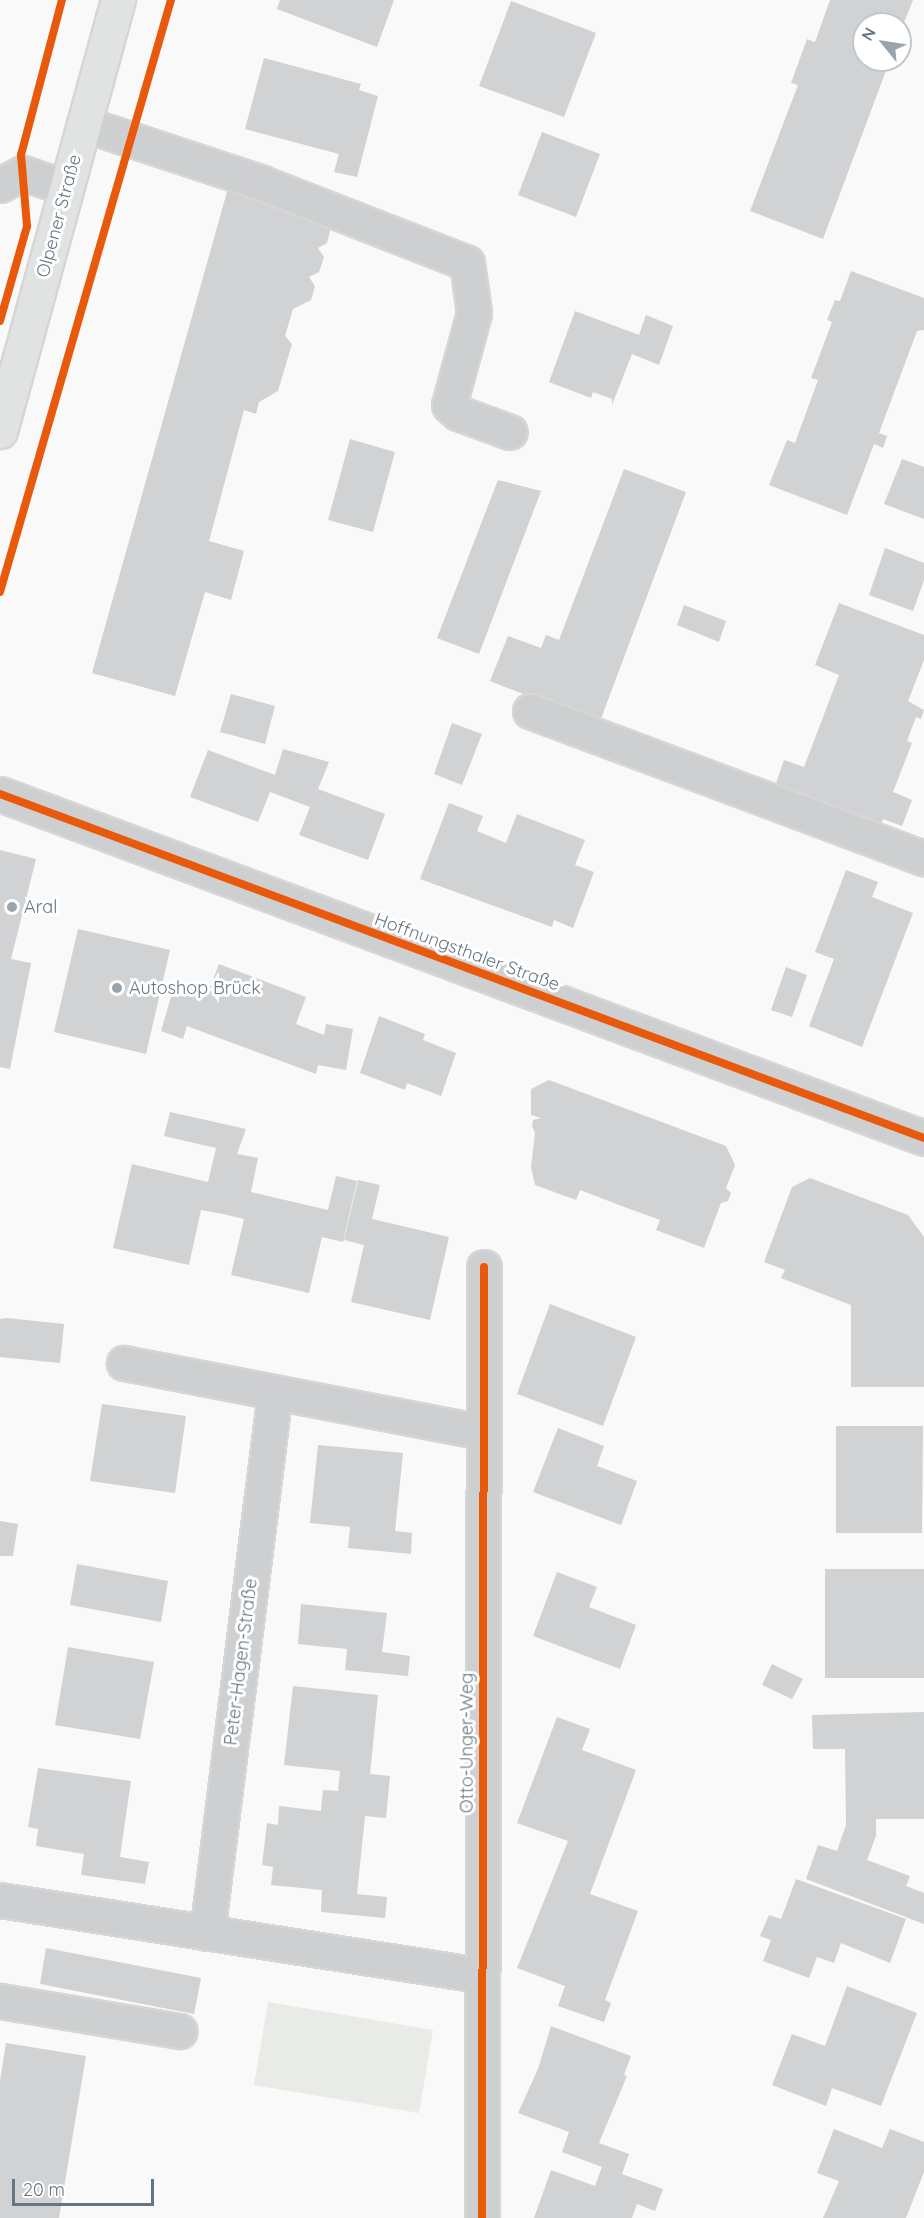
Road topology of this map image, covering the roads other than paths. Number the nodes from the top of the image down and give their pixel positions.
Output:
1 (118, 0) edge
2 (84, 124) junction
3 (0, 184) edge
4 (67, 188) junction
5 (0, 431) edge
6 (510, 432) dead end
7 (530, 711) dead end
8 (0, 794) edge
9 (924, 858) edge
10 (924, 1138) edge
11 (484, 1267) dead end
12 (124, 1363) dead end
13 (275, 1392) junction
14 (483, 1432) junction
15 (0, 1900) edge
16 (207, 1933) junction
17 (481, 1975) junction
18 (0, 2001) edge
19 (180, 2031) dead end
20 (482, 2218) edge

1 - 2 main road, Olpener Straße
2 - 4 main road, Olpener Straße
2 - 6 street
3 - 4 street
4 - 5 main road, Olpener Straße
7 - 9 street
8 - 10 street, Hoffnungsthaler Straße
11 - 14 street, Otto-Unger-Weg
12 - 13 street
13 - 14 street
13 - 16 street, Peter-Hagen-Straße
14 - 17 street, Otto-Unger-Weg
15 - 16 street
16 - 17 street
17 - 20 street, Otto-Unger-Weg
18 - 19 street

